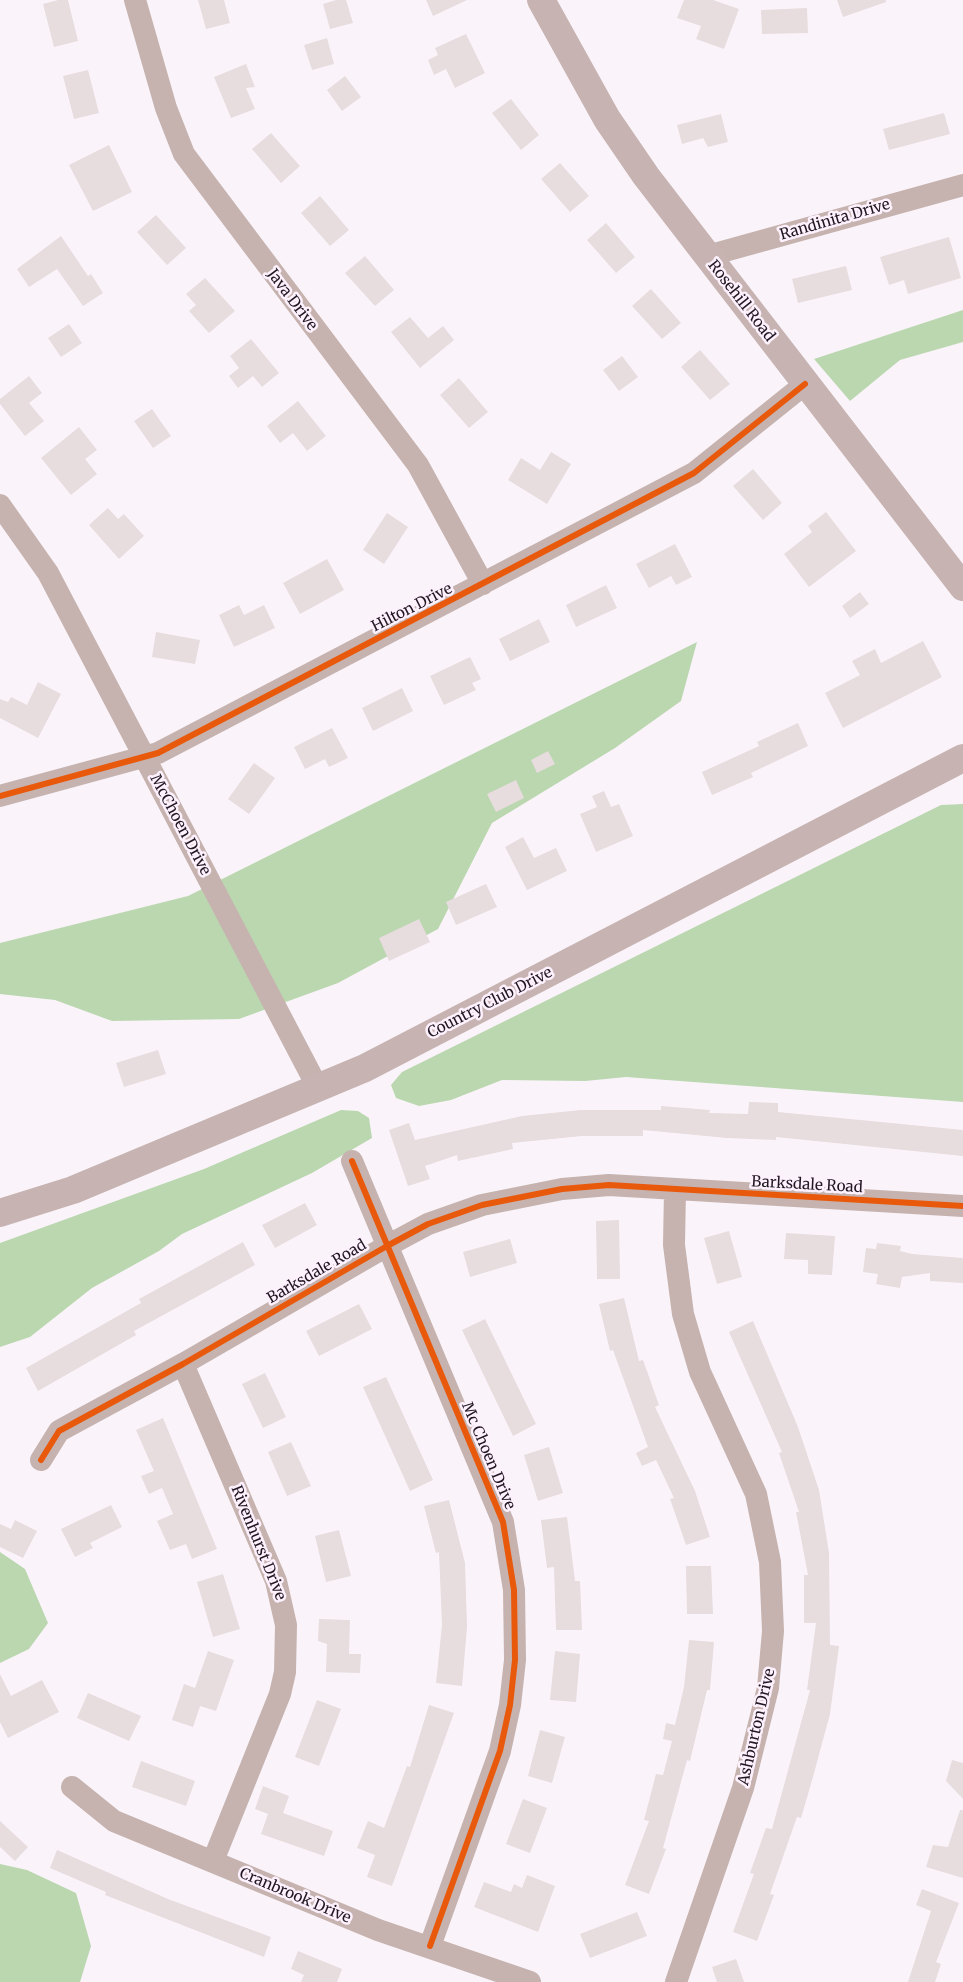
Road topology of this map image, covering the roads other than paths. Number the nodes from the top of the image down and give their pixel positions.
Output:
1 (135, 0) edge
2 (541, 0) edge
3 (963, 185) edge
4 (707, 256) junction
5 (805, 384) junction
6 (0, 505) edge
7 (483, 584) junction
8 (963, 587) edge
9 (144, 757) junction
10 (963, 758) edge
11 (0, 796) edge
12 (318, 1088) junction
13 (352, 1161) dead end
14 (675, 1189) junction
15 (963, 1206) edge
16 (0, 1213) edge
17 (387, 1245) junction
18 (183, 1364) junction
19 (41, 1460) dead end
20 (72, 1787) dead end
21 (213, 1862) junction
22 (430, 1946) junction
23 (530, 1982) edge
24 (676, 1982) edge

1 - 7 street, Java Drive
2 - 4 main road, Rosehill Road
3 - 4 street, Randinita Drive
4 - 5 main road, Rosehill Road
5 - 7 street, Hilton Drive
5 - 8 main road, Rosehill Road
6 - 9 street, McChoen Drive
7 - 9 street, Hilton Drive
9 - 11 street, Hilton Drive
9 - 12 street, McChoen Drive
10 - 12 main road, Country Club Drive
12 - 16 main road, Country Club Drive
13 - 17 street, Mc Choen Drive
14 - 15 street, Barksdale Road
14 - 17 street, Barksdale Road
14 - 24 street, Ashburton Drive
17 - 18 street, Barksdale Road
17 - 22 street, Mc Choen Drive
18 - 19 street, Barksdale Road
18 - 21 street, Rivenhurst Drive
20 - 21 street, Cranbrook Drive
21 - 22 street, Cranbrook Drive
22 - 23 street, Cranbrook Drive

